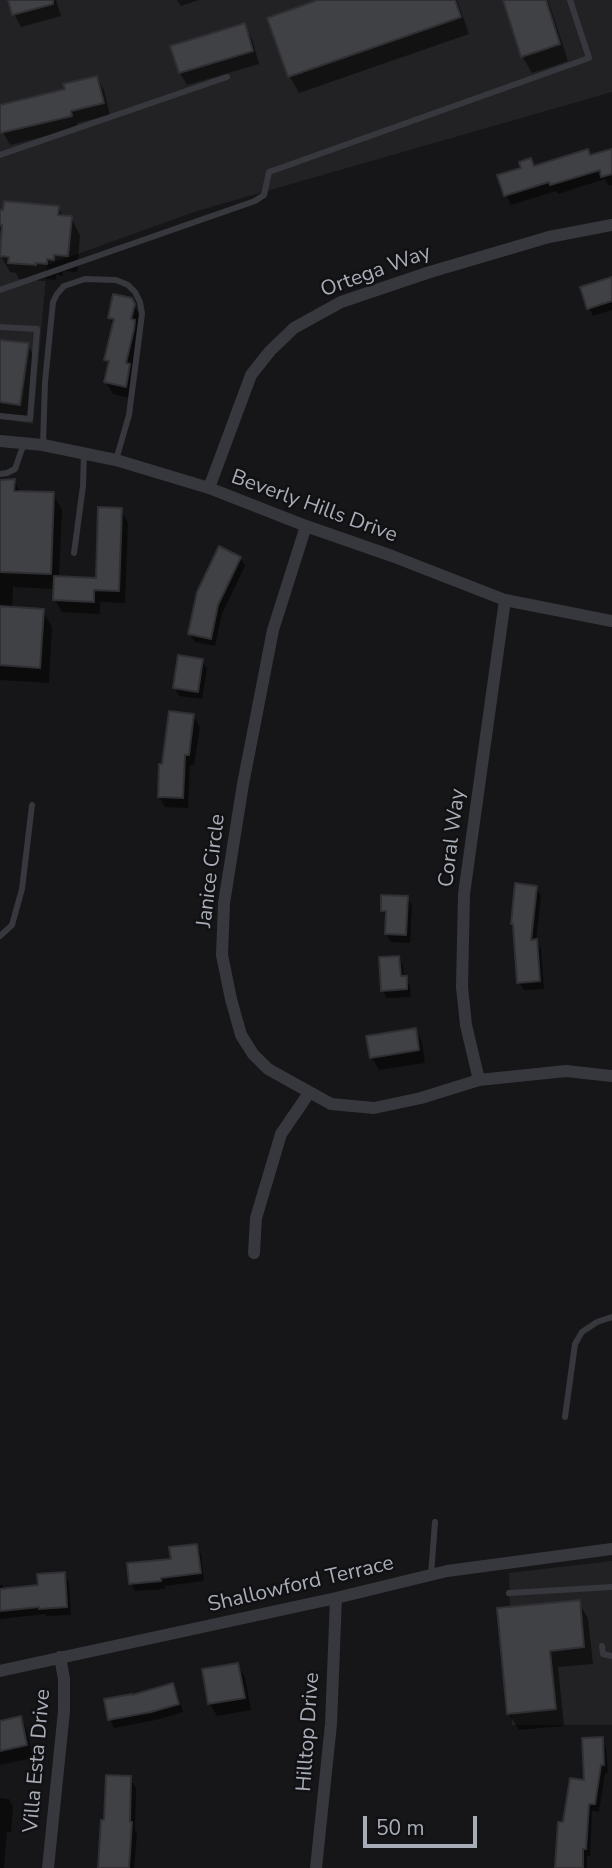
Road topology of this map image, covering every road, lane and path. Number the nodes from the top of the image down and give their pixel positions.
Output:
1 (570, 0) edge
2 (227, 77) dead end
3 (0, 155) edge
4 (612, 225) edge
5 (0, 290) edge
6 (0, 327) edge
7 (0, 416) edge
8 (0, 441) edge
9 (24, 443) junction
10 (43, 445) junction
11 (84, 453) junction
12 (116, 460) junction
13 (0, 474) edge
14 (209, 488) junction
15 (306, 526) junction
16 (74, 553) dead end
17 (505, 600) junction
18 (612, 621) edge
19 (32, 805) dead end
20 (0, 936) edge
21 (612, 1076) edge
22 (479, 1080) junction
23 (309, 1093) junction
24 (254, 1252) dead end
25 (612, 1317) edge
26 (565, 1417) dead end
27 (435, 1522) dead end
28 (612, 1549) edge
29 (431, 1575) junction
30 (612, 1587) edge
31 (509, 1593) dead end
32 (336, 1598) junction
33 (602, 1646) dead end
34 (612, 1656) edge
35 (60, 1657) junction
36 (0, 1671) edge
37 (48, 1868) edge
38 (316, 1868) edge

1 - 5 lane
2 - 3 lane
4 - 14 street, Ortega Way
6 - 7 lane
8 - 9 street, Beverly Hills Drive
9 - 10 street, Beverly Hills Drive
9 - 13 lane
10 - 11 street, Beverly Hills Drive
10 - 12 lane
11 - 12 street, Beverly Hills Drive
11 - 16 lane
12 - 14 street, Beverly Hills Drive
14 - 15 street, Beverly Hills Drive
15 - 17 street, Beverly Hills Drive
15 - 23 street, Janice Circle
17 - 18 street, Beverly Hills Drive
17 - 22 street, Coral Way
19 - 20 lane
21 - 22 street, Janice Circle
22 - 23 street, Janice Circle
23 - 24 street
25 - 26 lane
27 - 29 lane
28 - 29 street, Shallowford Terrace
29 - 32 street, Shallowford Terrace
30 - 31 lane
32 - 35 street, Shallowford Terrace
32 - 38 street, Hilltop Drive
33 - 34 lane
35 - 36 street, Shallowford Terrace
35 - 37 street, Villa Esta Drive

